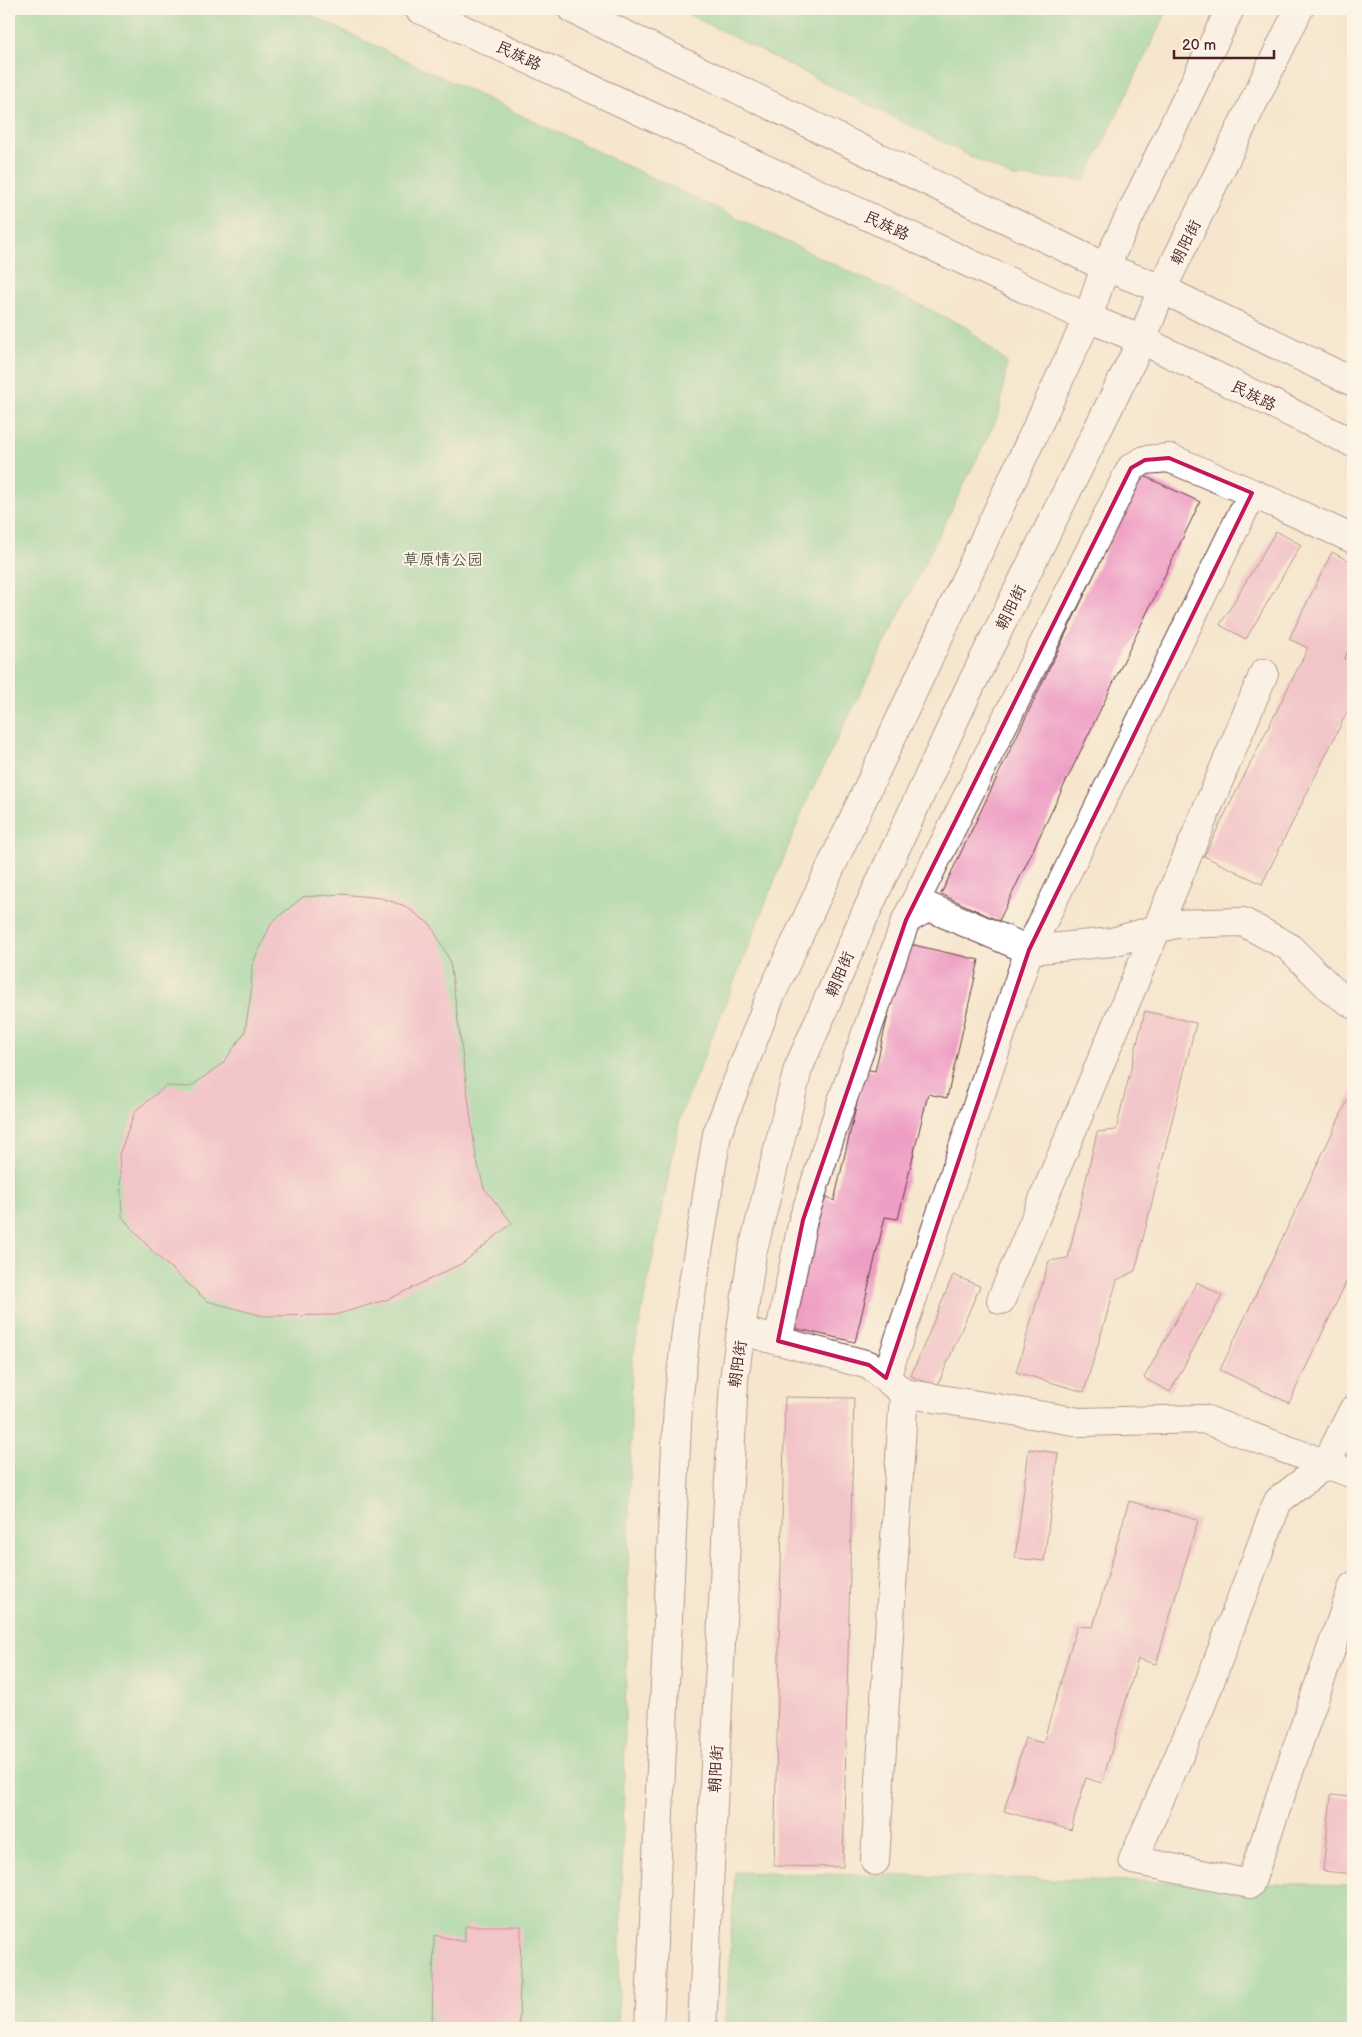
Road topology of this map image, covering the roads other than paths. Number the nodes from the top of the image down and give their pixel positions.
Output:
1 (419, 9) edge
2 (572, 9) edge
3 (1230, 9) edge
4 (1298, 9) edge
5 (1105, 267) junction
6 (1162, 290) junction
7 (1088, 318) junction
8 (1142, 340) junction
9 (1353, 382) edge
10 (1353, 442) edge
11 (1252, 493) junction
12 (1353, 540) edge
13 (1264, 673) dead end
14 (906, 920) junction
15 (1156, 929) junction
16 (1028, 950) junction
17 (1353, 1004) edge
18 (1001, 1300) dead end
19 (742, 1331) junction
20 (778, 1341) junction
21 (895, 1386) junction
22 (1353, 1410) edge
23 (1326, 1464) junction
24 (1353, 1474) edge
25 (1353, 1586) edge
26 (875, 1861) dead end
27 (649, 2028) edge
28 (702, 2028) edge

1 - 7 street, 民族路
2 - 5 street
3 - 5 street
4 - 6 street, 朝阳街
5 - 6 street
5 - 7 street
6 - 8 street, 朝阳街
6 - 9 street
7 - 8 street, 民族路
7 - 27 street
8 - 10 street, 民族路
8 - 19 street, 朝阳街
11 - 12 street
11 - 14 street
11 - 16 street
13 - 15 street
14 - 16 street
14 - 20 street
15 - 16 street
15 - 17 street
15 - 18 street
16 - 21 street
19 - 20 street
19 - 28 street, 朝阳街
20 - 21 street
21 - 23 street
21 - 26 street
22 - 23 street
23 - 24 street
23 - 25 street

